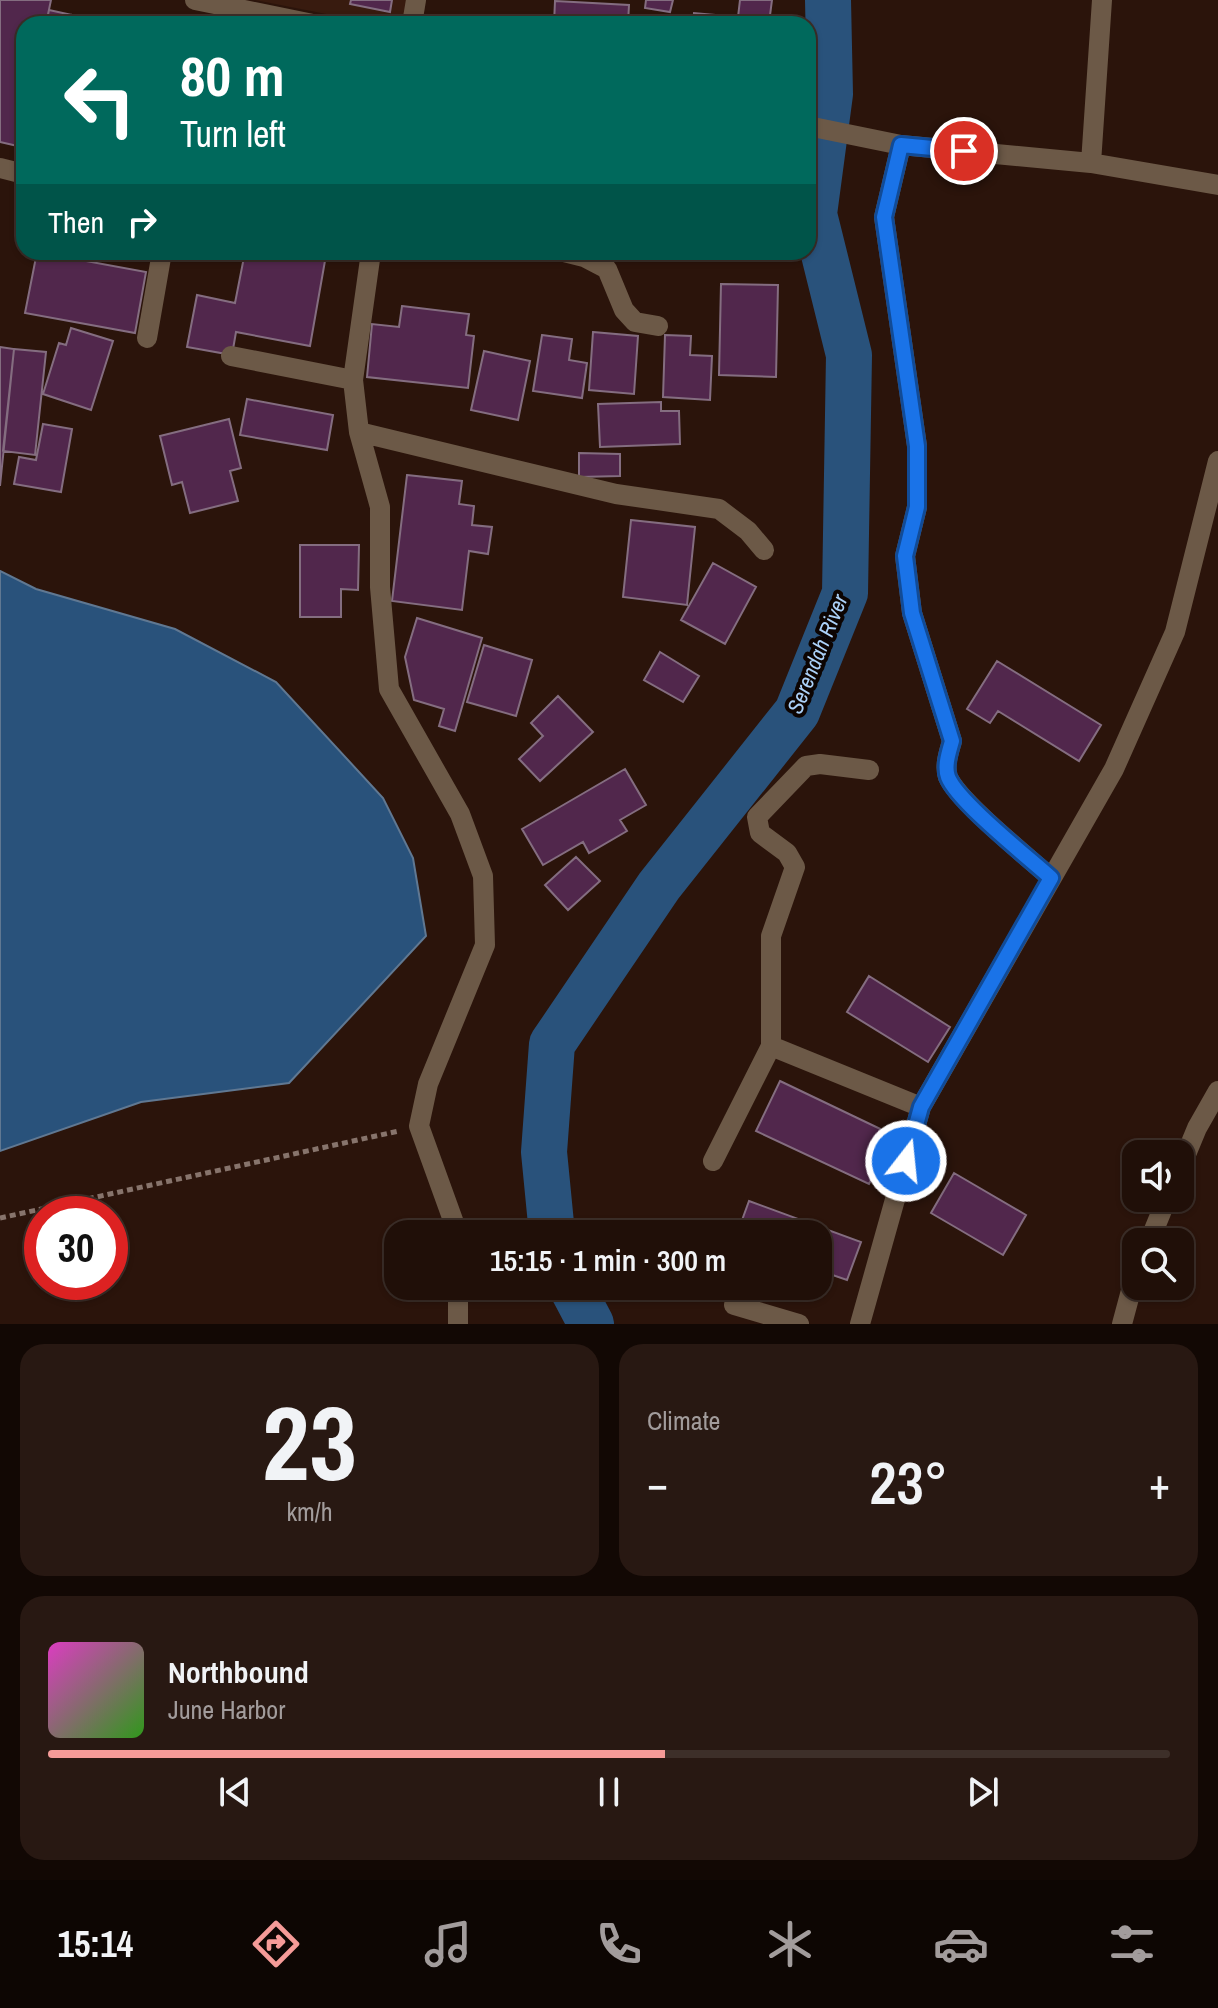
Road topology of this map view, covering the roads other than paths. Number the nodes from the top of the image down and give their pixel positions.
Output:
1 (195, 0) edge
2 (1102, 0) edge
3 (274, 16) edge
4 (816, 128) edge
5 (901, 145) junction
6 (1091, 163) junction
7 (1218, 185) edge
8 (161, 260) edge
9 (370, 260) edge
10 (590, 260) edge
11 (658, 326) dead end
12 (147, 338) dead end
13 (231, 356) dead end
14 (353, 380) junction
15 (359, 432) junction
16 (1218, 461) edge
17 (764, 550) dead end
18 (869, 770) dead end
19 (1051, 878) junction
20 (771, 1046) junction
21 (1218, 1091) edge
22 (921, 1107) junction
23 (1192, 1140) edge
24 (713, 1161) dead end
25 (453, 1220) edge
26 (458, 1300) edge
27 (1128, 1300) edge
28 (734, 1305) dead end
29 (458, 1324) edge
30 (799, 1324) edge
31 (860, 1324) edge
32 (1122, 1324) edge

1 - 3 street
2 - 6 street
4 - 5 street
5 - 6 street
5 - 19 street
6 - 7 street
8 - 12 street
9 - 14 street
10 - 11 street
13 - 14 street
14 - 15 street
15 - 17 street
15 - 25 street
16 - 19 street
18 - 20 street
19 - 22 street
20 - 22 street
20 - 24 street
21 - 23 street
22 - 31 street
26 - 29 street
27 - 32 street
28 - 30 street

